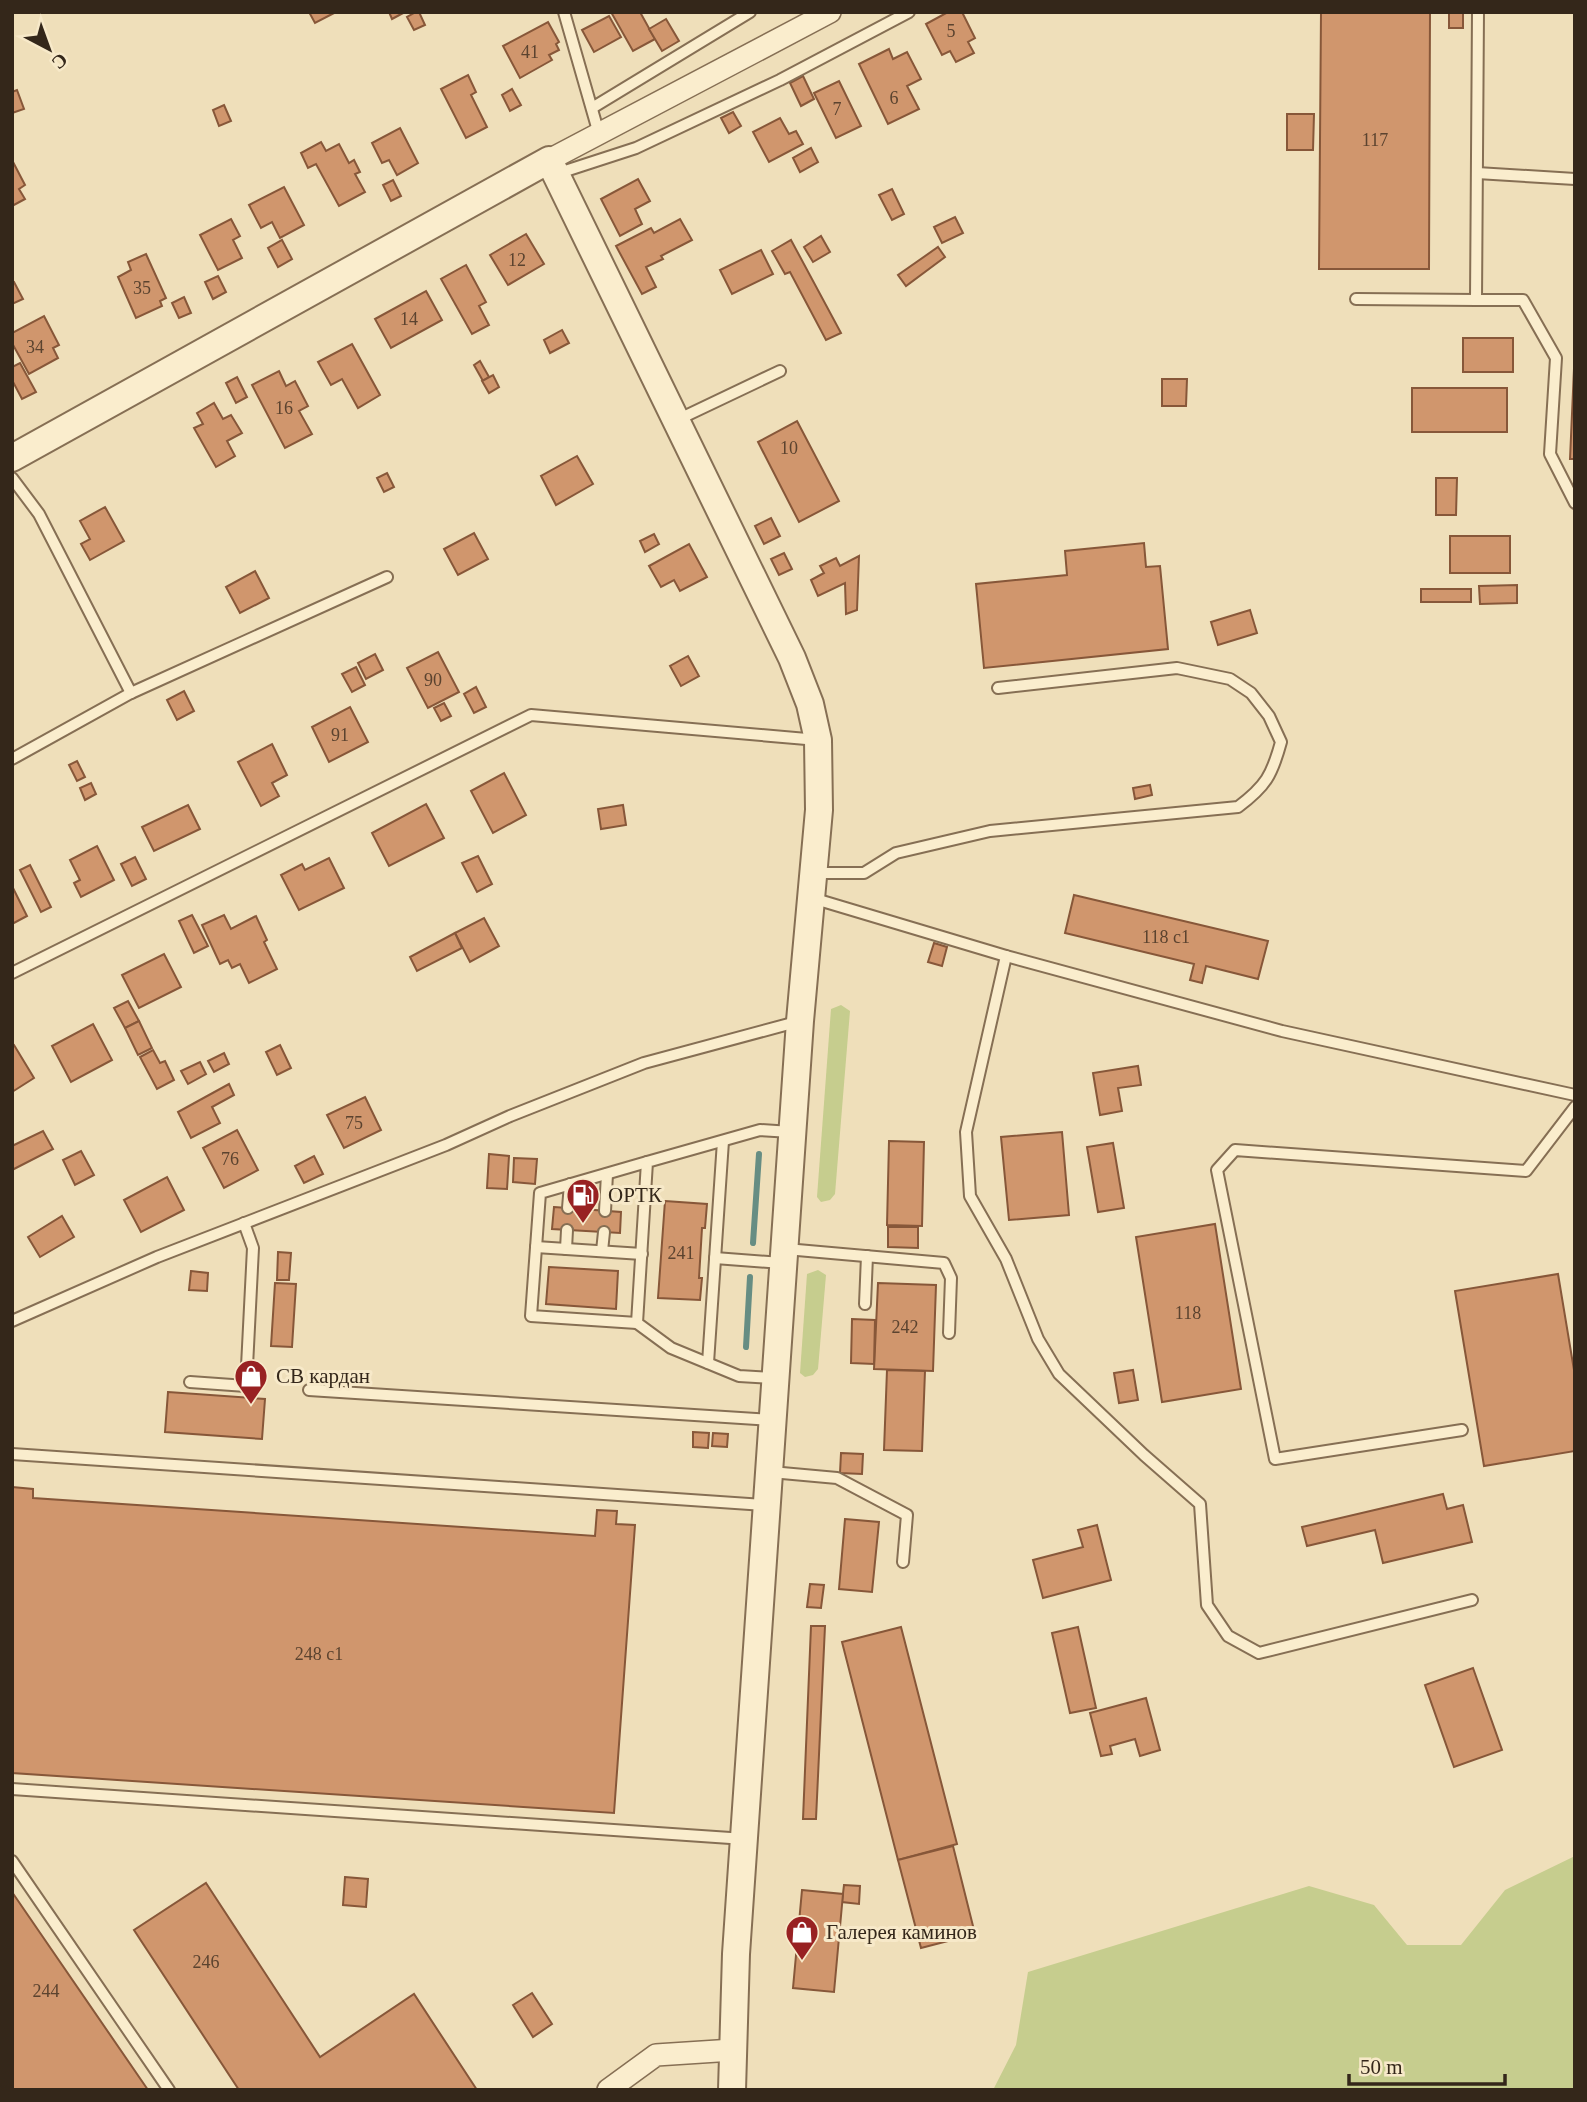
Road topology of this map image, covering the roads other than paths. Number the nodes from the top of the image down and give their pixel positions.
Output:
1 (564, 12) edge
2 (750, 12) edge
3 (831, 12) edge
4 (909, 12) edge
5 (1478, 12) edge
6 (592, 108) junction
7 (598, 134) junction
8 (552, 167) junction
9 (1477, 173) junction
10 (1575, 179) edge
11 (1356, 299) dead end
12 (1476, 300) junction
13 (780, 371) dead end
14 (677, 420) junction
15 (12, 458) edge
16 (12, 478) edge
17 (1575, 503) edge
18 (387, 577) dead end
19 (998, 688) dead end
20 (131, 693) junction
21 (818, 740) junction
22 (12, 759) edge
23 (811, 885) junction
24 (1006, 956) junction
25 (12, 973) edge
26 (800, 1021) junction
27 (1575, 1095) edge
28 (1575, 1107) edge
29 (794, 1132) junction
30 (723, 1141) junction
31 (648, 1162) junction
32 (607, 1174) junction
33 (570, 1184) junction
34 (568, 1208) dead end
35 (605, 1211) dead end
36 (244, 1223) junction
37 (567, 1230) dead end
38 (604, 1232) dead end
39 (536, 1247) junction
40 (566, 1249) junction
41 (602, 1251) junction
42 (642, 1254) junction
43 (785, 1256) junction
44 (867, 1256) junction
45 (715, 1258) junction
46 (865, 1304) dead end
47 (12, 1321) edge
48 (637, 1323) junction
49 (949, 1333) dead end
50 (708, 1363) junction
51 (777, 1378) junction
52 (190, 1382) dead end
53 (309, 1390) dead end
54 (774, 1420) junction
55 (1462, 1430) dead end
56 (12, 1454) edge
57 (771, 1472) junction
58 (768, 1505) junction
59 (903, 1562) dead end
60 (1472, 1600) dead end
61 (12, 1789) edge
62 (745, 1839) junction
63 (12, 1861) edge
64 (733, 2050) junction
65 (169, 2090) edge
66 (608, 2090) edge
67 (732, 2090) edge

1 - 6 lane
2 - 6 lane
3 - 7 street
4 - 8 lane
5 - 9 lane
6 - 7 lane
7 - 8 street
8 - 14 street
8 - 15 street
9 - 10 lane
9 - 12 lane
11 - 12 lane
12 - 17 lane
13 - 14 lane
14 - 21 street
16 - 20 lane
18 - 20 lane
19 - 23 lane
20 - 22 lane
21 - 23 street
21 - 25 lane
23 - 24 lane
23 - 26 street
24 - 27 lane
24 - 60 lane
26 - 29 street
26 - 36 lane
28 - 55 lane
29 - 30 lane
29 - 43 street
30 - 31 lane
30 - 45 lane
31 - 32 lane
31 - 42 lane
32 - 33 lane
32 - 35 lane
33 - 34 lane
33 - 39 lane
36 - 47 lane
36 - 52 lane
37 - 40 lane
38 - 41 lane
39 - 40 lane
39 - 48 lane
40 - 41 lane
41 - 42 lane
42 - 48 lane
43 - 44 lane
43 - 45 lane
43 - 51 street
44 - 46 lane
44 - 49 lane
45 - 50 lane
48 - 50 lane
50 - 51 lane
51 - 54 street
53 - 54 lane
54 - 57 street
56 - 58 lane
57 - 58 street
57 - 59 lane
58 - 62 street
61 - 62 lane
62 - 64 street
63 - 65 lane
64 - 66 street
64 - 67 street

